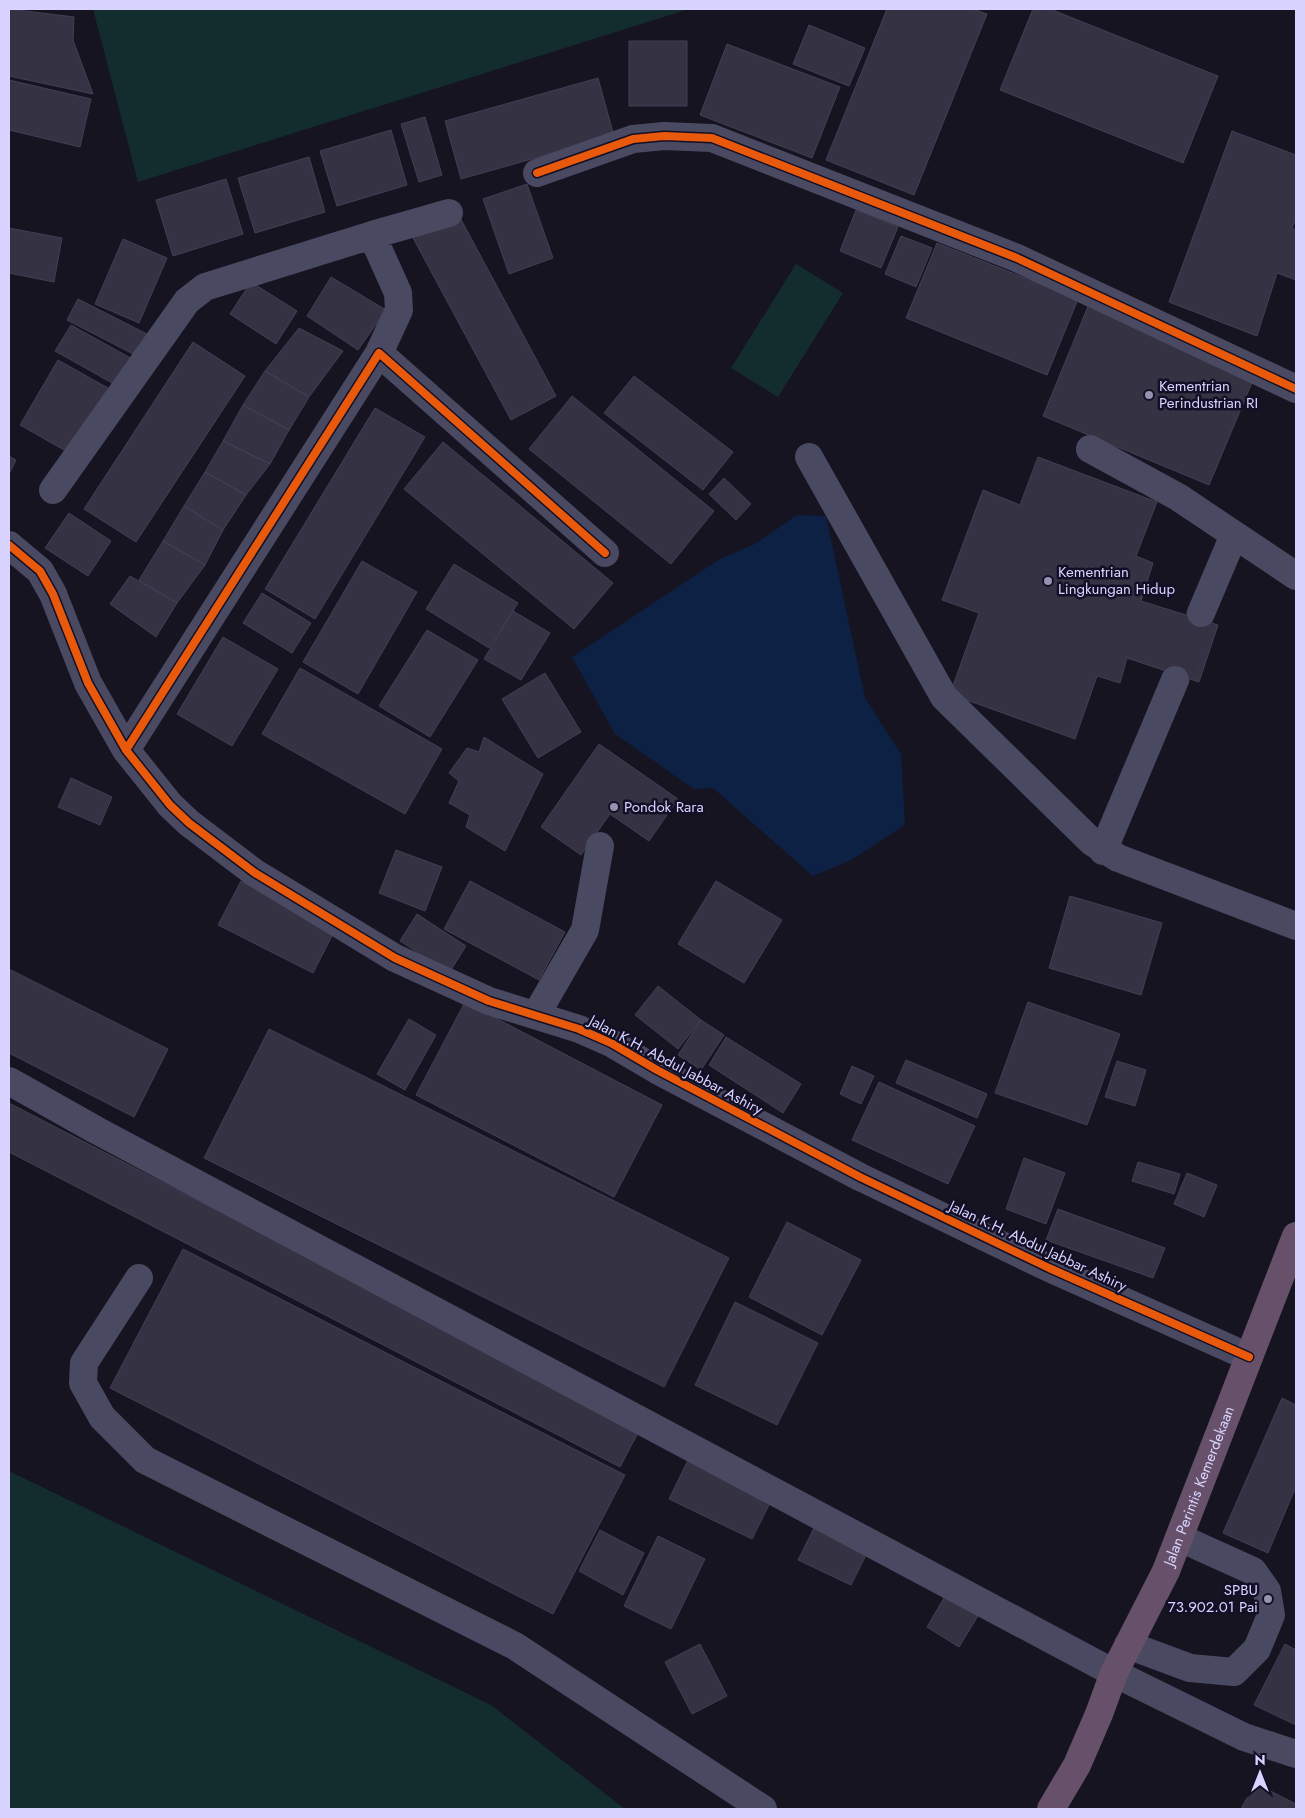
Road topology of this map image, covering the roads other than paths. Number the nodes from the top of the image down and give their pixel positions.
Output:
1 (537, 173) dead end
2 (449, 213) dead end
3 (372, 235) junction
4 (379, 353) junction
5 (1296, 389) edge
6 (1090, 449) dead end
7 (809, 457) dead end
8 (53, 490) dead end
9 (1234, 535) junction
10 (9, 545) edge
11 (605, 553) dead end
12 (1296, 576) edge
13 (1201, 613) tunnel mouth
14 (1175, 680) tunnel mouth
15 (126, 750) junction
16 (600, 846) dead end
17 (1103, 851) junction
18 (1296, 926) edge
19 (536, 1015) junction
20 (9, 1081) edge
21 (1296, 1236) edge
22 (139, 1278) dead end
23 (1250, 1357) junction
24 (1180, 1538) junction
25 (1128, 1645) junction
26 (1114, 1673) junction
27 (1296, 1754) edge
28 (764, 1809) edge
29 (1051, 1809) edge

1 - 5 street
2 - 3 street
3 - 4 street
3 - 8 street
4 - 11 street
4 - 15 street
6 - 9 street
7 - 17 street
9 - 12 street
9 - 13 street
10 - 15 street, Jalan K.H. Abdul Jabbar Ashiry
14 - 17 street
15 - 19 street, Jalan K.H. Abdul Jabbar Ashiry
16 - 19 street
17 - 18 street
19 - 23 street, Jalan K.H. Abdul Jabbar Ashiry
20 - 26 street
21 - 23 highway, Jalan Perintis Kemerdekaan
22 - 28 street
23 - 24 highway, Jalan Perintis Kemerdekaan
24 - 25 highway, Jalan Perintis Kemerdekaan
24 - 25 street
25 - 26 highway, Jalan Perintis Kemerdekaan
26 - 27 street
26 - 29 highway, Jalan Perintis Kemerdekaan

